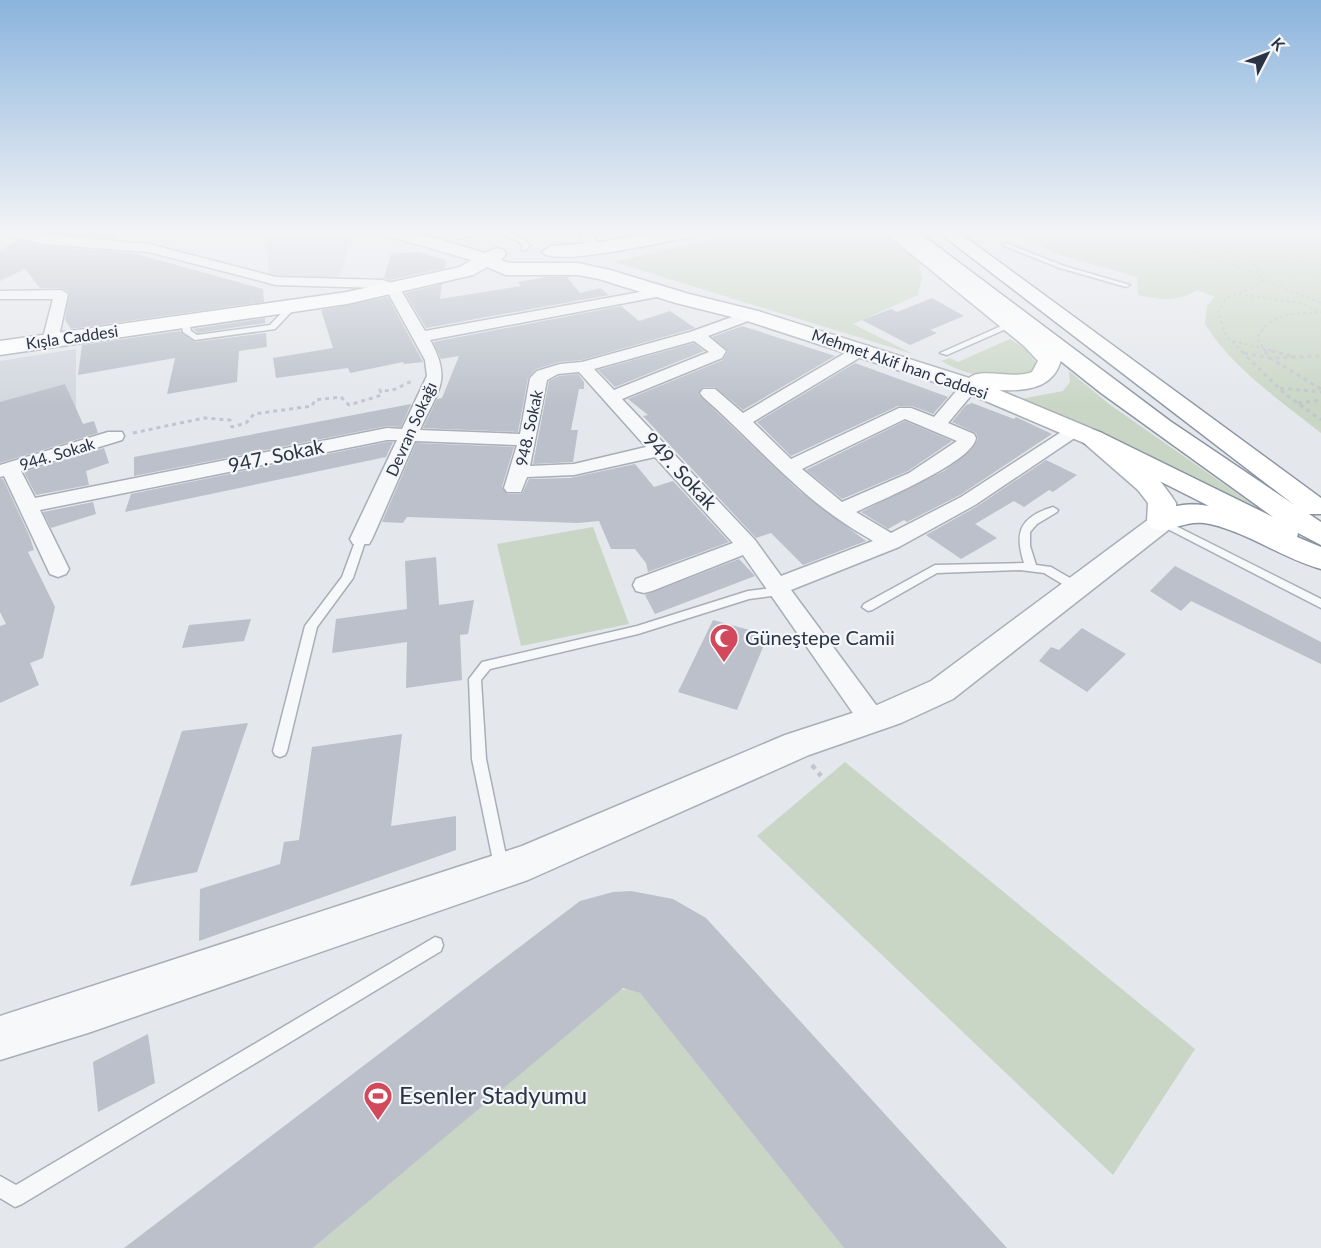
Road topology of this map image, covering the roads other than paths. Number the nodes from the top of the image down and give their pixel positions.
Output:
1 (386, 289) edge
2 (394, 289) edge
3 (652, 289) edge
4 (674, 289) edge
5 (966, 289) edge
6 (981, 289) edge
7 (1004, 289) edge
8 (1024, 289) edge
9 (662, 292) junction
10 (0, 295) edge
11 (751, 315) junction
12 (1011, 325) junction
13 (696, 335) junction
14 (421, 337) junction
15 (50, 341) junction
16 (0, 348) edge
17 (863, 349) junction
18 (944, 353) dead end
19 (896, 360) junction
20 (584, 367) junction
21 (970, 386) junction
22 (709, 393) dead end
23 (611, 397) junction
24 (742, 421) junction
25 (938, 424) junction
26 (1084, 434) junction
27 (115, 436) road end
28 (408, 436) junction
29 (528, 440) junction
30 (661, 449) junction
31 (789, 468) junction
32 (5, 470) edge
33 (27, 506) junction
34 (1053, 510) dead end
35 (840, 511) junction
36 (1321, 512) edge
37 (1162, 522) junction
38 (1321, 535) edge
39 (361, 538) joint
40 (890, 542) junction
41 (747, 545) junction
42 (1321, 557) edge
43 (1031, 567) junction
44 (58, 569) dead end
45 (645, 585) dead end
46 (1078, 588) junction
47 (781, 589) junction
48 (1321, 604) edge
49 (868, 607) dead end
50 (873, 721) junction
51 (280, 751) dead end
52 (501, 871) junction
53 (435, 945) dead end
54 (0, 1038) edge
55 (0, 1186) edge

1 - 15 main road, Kışla Caddesi
2 - 14 street, Devran Sokağı
3 - 9 main road, Mehmet Akif İnan Caddesi
4 - 11 main road
5 - 12 main road
6 - 38 main road
7 - 36 main road
8 - 36 main road
9 - 11 main road, Mehmet Akif İnan Caddesi
9 - 14 street
10 - 15 street
11 - 13 street
11 - 17 main road, Mehmet Akif İnan Caddesi
12 - 18 lane
12 - 19 main road
13 - 20 street
13 - 23 street
14 - 28 street, Devran Sokağı
15 - 16 main road, Kışla Caddesi
17 - 19 main road, Mehmet Akif İnan Caddesi
17 - 24 street
19 - 21 main road, Mehmet Akif İnan Caddesi
20 - 23 street, 949. Sokak
20 - 29 street, 948. Sokak
21 - 25 street
21 - 26 main road, Mehmet Akif İnan Caddesi
22 - 24 street
23 - 30 street, 949. Sokak
24 - 31 street
25 - 31 street
25 - 35 street
26 - 37 main road
26 - 40 street
26 - 42 main road
27 - 32 street, 944. Sokak
28 - 29 street, 947. Sokak
28 - 33 street, 947. Sokak
28 - 39 street, Devran Sokağı
29 - 30 street, 948. Sokak
30 - 41 street, 949. Sokak
31 - 35 street
32 - 33 street
33 - 44 street
34 - 43 lane
35 - 40 street
37 - 42 main road
37 - 46 street
37 - 48 lane
39 - 51 lane
40 - 47 street
41 - 45 street
41 - 47 street, 949. Sokak
43 - 46 lane
43 - 49 lane
46 - 50 street
47 - 50 street, 949. Sokak
47 - 52 lane
50 - 52 street
52 - 54 street
53 - 55 lane

